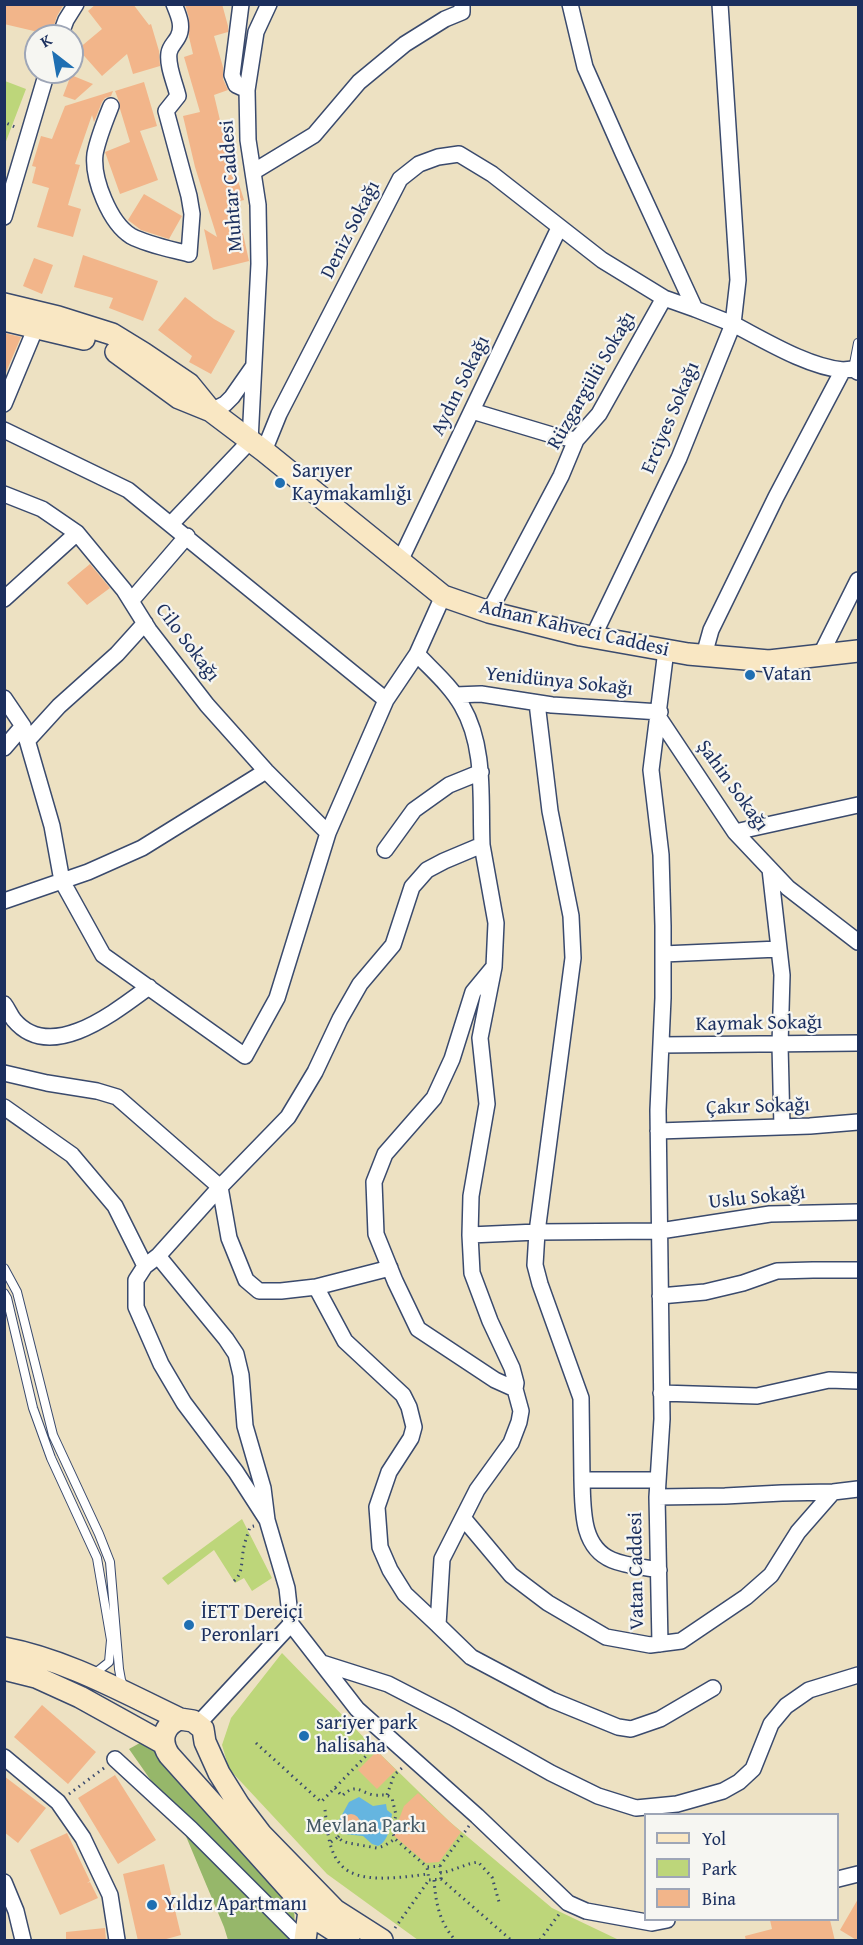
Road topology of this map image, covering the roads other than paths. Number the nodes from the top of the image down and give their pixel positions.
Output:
1 (76, 4) edge
2 (174, 4) edge
3 (241, 4) edge
4 (268, 4) edge
5 (462, 4) edge
6 (570, 4) edge
7 (720, 4) edge
8 (64, 24) edge
9 (44, 84) edge
10 (247, 90) junction
11 (111, 106) dead end
12 (253, 172) junction
13 (4, 217) edge
14 (560, 228) junction
15 (664, 298) junction
16 (4, 304) edge
17 (695, 309) junction
18 (4, 320) edge
19 (733, 324) junction
20 (36, 327) junction
21 (858, 343) edge
22 (253, 367) junction
23 (852, 370) edge
24 (4, 404) edge
25 (211, 411) junction
26 (472, 411) junction
27 (4, 430) edge
28 (576, 440) junction
29 (257, 446) junction
30 (4, 494) edge
31 (171, 524) junction
32 (77, 533) junction
33 (187, 536) junction
34 (400, 561) junction
35 (858, 580) edge
36 (443, 596) junction
37 (4, 599) edge
38 (131, 601) junction
39 (489, 612) junction
40 (145, 623) junction
41 (593, 637) junction
42 (666, 650) junction
43 (858, 651) edge
44 (417, 654) junction
45 (704, 656) junction
46 (820, 656) junction
47 (455, 695) junction
48 (4, 698) edge
49 (386, 700) junction
50 (537, 703) junction
51 (659, 715) junction
52 (26, 733) junction
53 (4, 748) edge
54 (266, 771) junction
55 (481, 772) junction
56 (858, 805) edge
57 (735, 832) junction
58 (328, 833) junction
59 (482, 845) junction
60 (385, 850) dead end
61 (770, 869) junction
62 (62, 881) junction
63 (4, 901) edge
64 (858, 942) edge
65 (779, 949) junction
66 (663, 954) junction
67 (494, 967) junction
68 (149, 987) junction
69 (4, 1004) edge
70 (858, 1043) edge
71 (780, 1045) junction
72 (661, 1046) junction
73 (4, 1073) edge
74 (4, 1107) edge
75 (858, 1122) edge
76 (782, 1127) junction
77 (658, 1131) junction
78 (220, 1187) junction
79 (858, 1212) edge
80 (660, 1231) junction
81 (537, 1232) junction
82 (470, 1235) junction
83 (158, 1256) junction
84 (145, 1266) junction
85 (4, 1268) edge
86 (390, 1268) junction
87 (858, 1270) edge
88 (316, 1287) junction
89 (4, 1293) edge
90 (660, 1296) junction
91 (858, 1381) edge
92 (515, 1389) junction
93 (661, 1393) junction
94 (582, 1480) junction
95 (658, 1480) junction
96 (858, 1489) edge
97 (833, 1492) junction
98 (657, 1497) junction
99 (464, 1519) junction
100 (267, 1521) junction
101 (659, 1570) junction
102 (291, 1624) junction
103 (438, 1625) junction
104 (660, 1644) junction
105 (4, 1648) edge
106 (322, 1664) junction
107 (4, 1670) edge
108 (858, 1675) edge
109 (90, 1676) junction
110 (713, 1688) dead end
111 (128, 1694) junction
112 (195, 1728) junction
113 (166, 1749) junction
114 (4, 1757) edge
115 (115, 1759) road end
116 (858, 1874) edge
117 (839, 1879) edge
118 (4, 1881) edge
119 (322, 1911) junction
120 (662, 1921) edge
121 (387, 1936) edge
122 (23, 1941) edge
123 (117, 1941) edge
124 (305, 1941) edge
125 (348, 1941) edge

1 - 8 street
2 - 11 street
3 - 10 street
4 - 10 street, Muhtar Caddesi
5 - 12 street
6 - 17 street
7 - 19 street, Erciyes Sokağı
9 - 13 street
10 - 12 street, Muhtar Caddesi
12 - 22 street, Muhtar Caddesi
14 - 15 street, Deniz Sokağı
14 - 26 street, Aydın Sokağı
14 - 29 street, Deniz Sokağı
15 - 17 street, Deniz Sokağı
15 - 28 street, Rüzgargülü Sokağı
16 - 25 main road, Adnan Kahveci Caddesi
17 - 19 street, Deniz Sokağı
18 - 20 main road, Adnan Kahveci Caddesi
19 - 23 street
19 - 41 street, Erciyes Sokağı
20 - 24 street
20 - 25 main road, Adnan Kahveci Caddesi
21 - 23 lane
22 - 25 street
22 - 29 street, Muhtar Caddesi
23 - 45 street
25 - 29 main road, Adnan Kahveci Caddesi
26 - 28 street
26 - 34 street, Aydın Sokağı
27 - 31 street
28 - 39 street, Rüzgargülü Sokağı
29 - 31 street
29 - 34 main road, Adnan Kahveci Caddesi
30 - 32 street, Cilo Sokağı
31 - 33 street
32 - 37 street
32 - 38 street, Cilo Sokağı
33 - 38 street
33 - 49 street
34 - 36 main road, Adnan Kahveci Caddesi
35 - 46 street
36 - 39 main road, Adnan Kahveci Caddesi
36 - 44 street
38 - 40 street, Cilo Sokağı
39 - 41 main road, Adnan Kahveci Caddesi
40 - 52 street
40 - 54 street, Cilo Sokağı
41 - 42 main road, Adnan Kahveci Caddesi
42 - 45 main road, Adnan Kahveci Caddesi
42 - 51 street, Vatan Caddesi
43 - 46 main road, Adnan Kahveci Caddesi
44 - 47 street
44 - 49 street
45 - 46 main road, Adnan Kahveci Caddesi
47 - 50 street, Yenidünya Sokağı
47 - 55 street
48 - 52 street
49 - 58 street
50 - 51 street, Yenidünya Sokağı
50 - 81 street
51 - 57 street, Şahin Sokağı
51 - 66 street, Vatan Caddesi
52 - 53 street
52 - 62 street
54 - 58 street, Cilo Sokağı
54 - 62 street
55 - 59 street
55 - 60 street
56 - 57 street
57 - 61 street, Şahin Sokağı
58 - 68 street
59 - 67 street
59 - 78 street
61 - 64 street, Şahin Sokağı
61 - 65 street
62 - 63 street
62 - 68 street
65 - 66 street
65 - 71 street
66 - 72 street, Vatan Caddesi
67 - 82 street
67 - 86 street
68 - 69 street
70 - 71 street, Kaymak Sokağı
71 - 72 street, Kaymak Sokağı
71 - 76 street
72 - 77 street, Vatan Caddesi
73 - 78 street
74 - 84 street
75 - 76 street, Çakır Sokağı
76 - 77 street, Çakır Sokağı
77 - 80 street, Vatan Caddesi
78 - 83 street
78 - 88 street
79 - 80 street, Uslu Sokağı
80 - 81 street, Uslu Sokağı
80 - 90 street, Vatan Caddesi
81 - 82 street, Uslu Sokağı
81 - 94 street
82 - 92 street
83 - 84 street
83 - 100 street
84 - 100 street
85 - 111 lane
86 - 88 street
86 - 92 street
87 - 90 street
88 - 103 street
89 - 109 lane
90 - 93 street, Vatan Caddesi
91 - 93 street
92 - 99 street
93 - 95 street, Vatan Caddesi
94 - 95 street
94 - 101 street
95 - 98 street, Vatan Caddesi
96 - 97 street
97 - 98 street
97 - 104 street
98 - 101 street, Vatan Caddesi
99 - 103 street
99 - 104 street
100 - 102 street
101 - 104 street, Vatan Caddesi
102 - 106 street
102 - 112 street
103 - 110 street
105 - 109 main road
106 - 108 street
106 - 120 street
107 - 113 main road
109 - 111 main road
111 - 112 main road
112 - 113 main road
112 - 113 main road
112 - 119 main road
113 - 119 main road
114 - 123 street
115 - 124 street
116 - 117 street
118 - 122 street
119 - 121 main road
119 - 124 main road
119 - 125 main road

